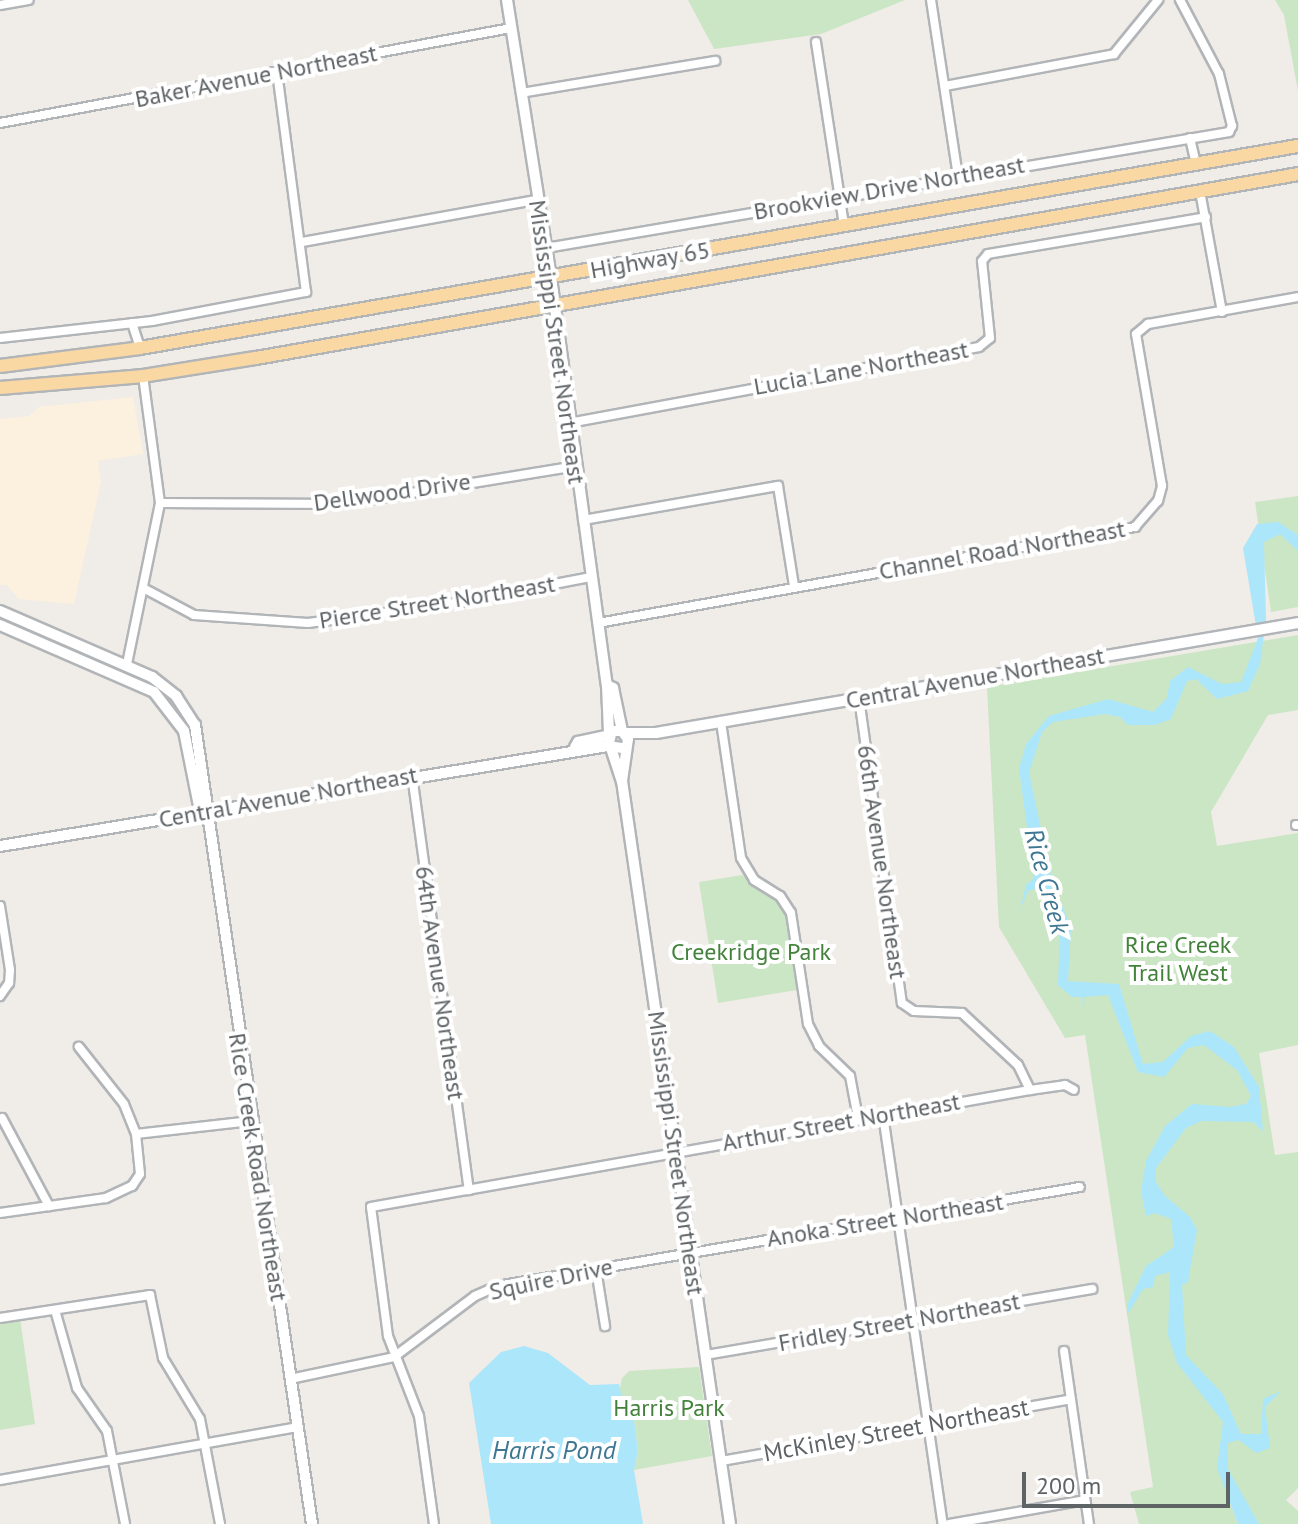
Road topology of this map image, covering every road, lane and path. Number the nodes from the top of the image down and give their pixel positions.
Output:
1 (29, 0) edge
2 (507, 0) edge
3 (931, 0) edge
4 (1158, 0) edge
5 (1180, 0) edge
6 (0, 5) edge
7 (511, 28) junction
8 (816, 42) dead end
9 (715, 61) dead end
10 (277, 72) junction
11 (945, 86) junction
12 (521, 93) junction
13 (0, 123) edge
14 (1190, 138) junction
15 (1298, 146) edge
16 (1196, 164) junction
17 (1298, 174) edge
18 (958, 176) junction
19 (1200, 191) junction
20 (840, 196) junction
21 (536, 200) junction
22 (1206, 217) junction
23 (844, 226) junction
24 (302, 242) junction
25 (546, 248) junction
26 (551, 278) junction
27 (1298, 297) edge
28 (554, 305) junction
29 (1222, 312) junction
30 (132, 323) junction
31 (0, 338) edge
32 (140, 348) junction
33 (0, 366) edge
34 (143, 376) junction
35 (0, 388) edge
36 (569, 423) junction
37 (575, 466) junction
38 (160, 503) junction
39 (583, 520) junction
40 (591, 577) junction
41 (794, 586) junction
42 (145, 589) junction
43 (0, 611) edge
44 (598, 623) junction
45 (1298, 623) edge
46 (0, 625) edge
47 (125, 669) junction
48 (607, 685) junction
49 (859, 698) junction
50 (721, 722) junction
51 (624, 732) junction
52 (651, 734) junction
53 (609, 741) junction
54 (625, 747) junction
55 (412, 775) junction
56 (622, 781) junction
57 (206, 811) junction
58 (0, 846) edge
59 (0, 909) edge
60 (0, 996) edge
61 (79, 1047) dead end
62 (1030, 1090) junction
63 (1074, 1090) dead end
64 (883, 1115) junction
65 (2, 1118) dead end
66 (858, 1118) junction
67 (251, 1121) junction
68 (136, 1134) junction
69 (676, 1150) junction
70 (1080, 1187) dead end
71 (469, 1190) junction
72 (49, 1206) junction
73 (0, 1213) edge
74 (898, 1217) junction
75 (691, 1252) junction
76 (596, 1269) junction
77 (1092, 1289) dead end
78 (55, 1310) junction
79 (0, 1318) edge
80 (914, 1320) junction
81 (605, 1326) dead end
82 (1064, 1351) dead end
83 (706, 1355) junction
84 (394, 1357) junction
85 (290, 1379) junction
86 (1071, 1399) junction
87 (928, 1422) junction
88 (297, 1427) junction
89 (206, 1440) junction
90 (114, 1460) junction
91 (721, 1461) junction
92 (0, 1480) edge
93 (1085, 1500) junction
94 (125, 1524) edge
95 (220, 1524) edge
96 (312, 1524) edge
97 (434, 1524) edge
98 (730, 1524) edge
99 (943, 1524) edge
100 (949, 1524) edge
101 (1089, 1524) edge

1 - 6 street
2 - 7 street, Mississippi Street Northeast
3 - 11 street
4 - 11 street
5 - 14 street, Brookview Drive Northeast
7 - 10 street, Baker Avenue Northeast
7 - 12 street, Mississippi Street Northeast
8 - 20 street
9 - 12 street
10 - 13 street, Baker Avenue Northeast
10 - 24 street
11 - 18 street
12 - 21 street, Mississippi Street Northeast
14 - 16 street
14 - 18 street, Brookview Drive Northeast
15 - 16 highway, Highway 65
16 - 23 highway, Highway 65
17 - 19 highway, Highway 65
18 - 20 street, Brookview Drive Northeast
19 - 22 street
19 - 28 highway, Highway 65
20 - 23 street
20 - 25 street, Brookview Drive Northeast
21 - 24 street
21 - 25 street, Mississippi Street Northeast
22 - 29 street
22 - 36 street, Lucia Lane Northeast
23 - 26 highway, Highway 65
24 - 30 street
25 - 26 street, Mississippi Street Northeast
26 - 28 street, Mississippi Street Northeast
26 - 32 highway, Highway 65
27 - 29 street, Channel Road Northeast
28 - 34 highway, Highway 65
28 - 36 street, Mississippi Street Northeast
29 - 41 street, Channel Road Northeast
30 - 31 street
30 - 32 street
32 - 33 highway, Highway 65
34 - 35 highway, Highway 65
34 - 38 street
36 - 37 street, Mississippi Street Northeast
37 - 38 street, Dellwood Drive
37 - 39 street, Mississippi Street Northeast
38 - 42 street
39 - 40 street, Mississippi Street Northeast
39 - 41 street
40 - 42 street, Pierce Street Northeast
40 - 44 street, Mississippi Street Northeast
41 - 44 street, Channel Road Northeast
42 - 47 street
43 - 47 street
44 - 48 street, Mississippi Street Northeast
45 - 49 street, Central Avenue Northeast
46 - 47 street
47 - 57 street, Rice Creek Road Northeast
48 - 51 street, Mississippi Street Northeast
48 - 53 street, Mississippi Street Northeast
49 - 50 street, Central Avenue Northeast
49 - 62 street, 66th Avenue Northeast
50 - 52 street, Central Avenue Northeast
50 - 66 street
51 - 52 street, Central Avenue Northeast
51 - 53 street, Central Avenue Northeast
51 - 54 street, Mississippi Street Northeast
52 - 54 street, Central Avenue Northeast
53 - 54 street
53 - 55 street, Central Avenue Northeast
53 - 56 street, Mississippi Street Northeast
54 - 56 street, Mississippi Street Northeast
55 - 57 street, Central Avenue Northeast
55 - 71 street, 64th Avenue Northeast
56 - 69 street, Mississippi Street Northeast
57 - 58 street, Central Avenue Northeast
57 - 67 street, Rice Creek Road Northeast
59 - 60 street
61 - 68 street
62 - 63 street, Arthur Street Northeast
62 - 64 street, Arthur Street Northeast
64 - 66 street, Arthur Street Northeast
64 - 74 street
65 - 72 street
66 - 69 street, Arthur Street Northeast
67 - 68 street
67 - 85 street, Rice Creek Road Northeast
68 - 72 street
69 - 71 street, Arthur Street Northeast
69 - 75 street, Mississippi Street Northeast
70 - 74 street, Anoka Street Northeast
71 - 84 street, Arthur Street Northeast
72 - 73 street
74 - 75 street, Anoka Street Northeast
74 - 80 street
75 - 76 street, Squire Drive
75 - 83 street, Mississippi Street Northeast
76 - 81 street
76 - 84 street, Squire Drive
77 - 80 street, Fridley Street Northeast
78 - 79 street
78 - 89 street
78 - 90 street
80 - 83 street, Fridley Street Northeast
80 - 87 street
82 - 86 street
83 - 91 street, Mississippi Street Northeast
84 - 85 street, Squire Drive
84 - 97 street
85 - 88 street, Rice Creek Road Northeast
86 - 87 street, McKinley Street Northeast
86 - 93 street
87 - 91 street, McKinley Street Northeast
87 - 99 street
88 - 89 street
88 - 96 street, Rice Creek Road Northeast
89 - 90 street
89 - 95 street
90 - 92 street
90 - 94 street
91 - 98 street, Mississippi Street Northeast
93 - 100 street
93 - 101 street

